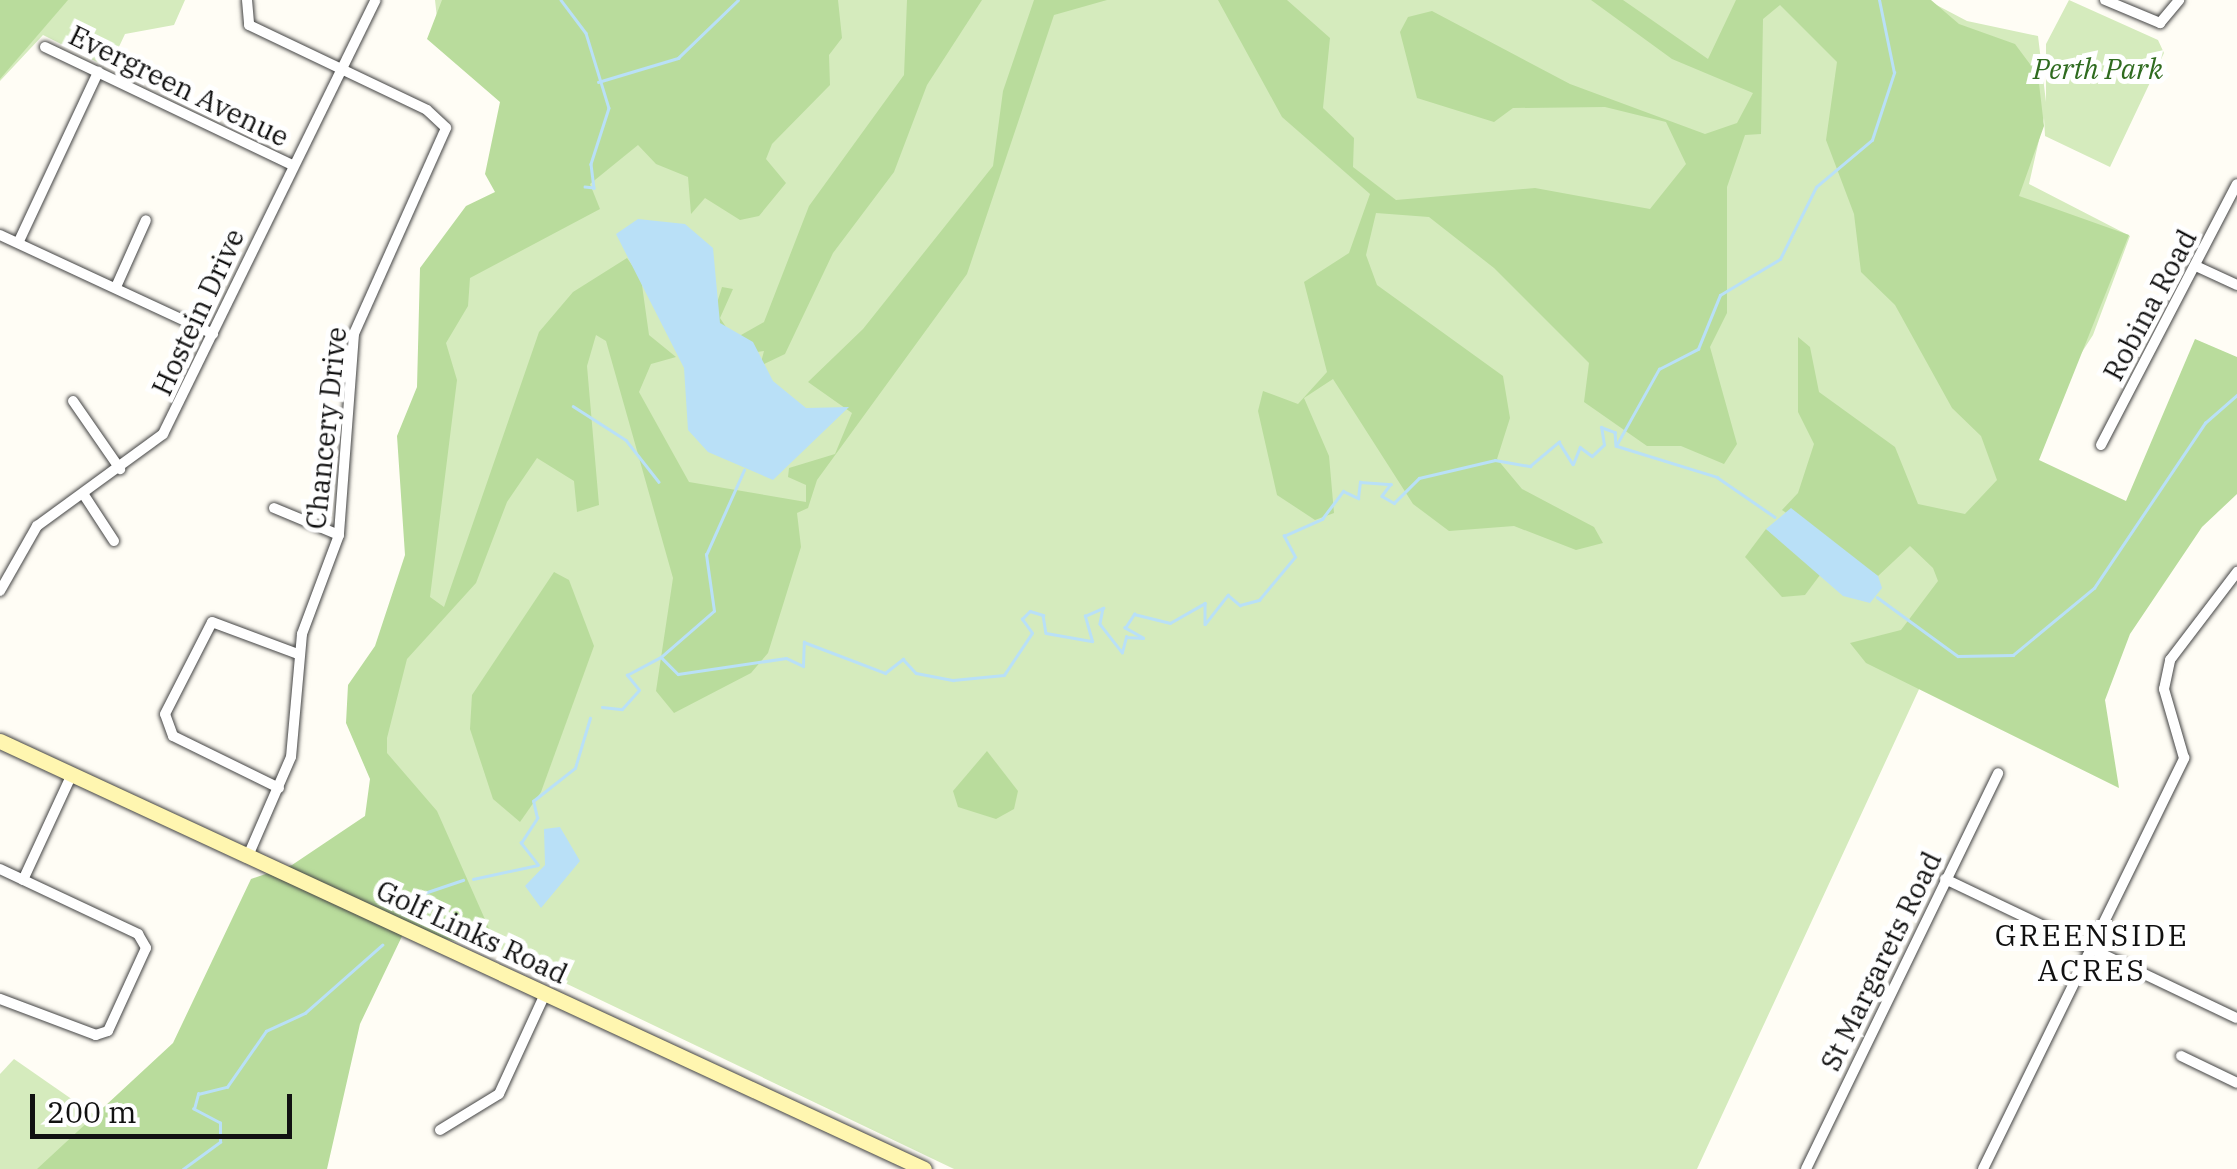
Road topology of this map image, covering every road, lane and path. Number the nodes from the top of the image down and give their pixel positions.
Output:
1 (247, 0) edge
2 (376, 0) edge
3 (2104, 0) edge
4 (2179, 0) edge
5 (46, 46) dead end
6 (342, 71) junction
7 (98, 72) junction
8 (292, 165) junction
9 (2237, 184) edge
10 (146, 220) dead end
11 (0, 235) edge
12 (19, 242) junction
13 (2198, 267) junction
14 (2237, 285) edge
15 (116, 287) junction
16 (213, 334) junction
17 (73, 401) dead end
18 (2100, 446) dead end
19 (120, 469) junction
20 (84, 496) junction
21 (274, 508) dead end
22 (340, 535) junction
23 (114, 541) dead end
24 (2237, 572) edge
25 (0, 591) edge
26 (298, 654) junction
27 (0, 741) edge
28 (1998, 773) dead end
29 (72, 774) junction
30 (279, 788) junction
31 (248, 856) junction
32 (0, 868) edge
33 (1945, 879) junction
34 (23, 880) junction
35 (2094, 949) junction
36 (546, 994) junction
37 (0, 1000) edge
38 (2237, 1018) edge
39 (2181, 1056) dead end
40 (2237, 1083) edge
41 (440, 1130) dead end
42 (924, 1169) edge
43 (1806, 1169) edge
44 (1983, 1169) edge

1 - 6 street
2 - 6 street, Hostein Drive
3 - 4 street
5 - 7 street, Evergreen Avenue
6 - 8 street, Hostein Drive
6 - 22 street, Chancery Drive
7 - 8 street, Evergreen Avenue
7 - 12 street
8 - 16 street, Hostein Drive
9 - 13 street, Robina Road
10 - 15 street
11 - 12 street
12 - 15 street
13 - 14 street
13 - 18 street, Robina Road
15 - 16 street
16 - 19 street, Hostein Drive
17 - 19 street
19 - 20 street, Hostein Drive
20 - 23 street
20 - 25 street, Hostein Drive
21 - 22 street
22 - 26 street, Chancery Drive
24 - 35 street
26 - 30 street, Chancery Drive
26 - 30 street
27 - 29 main road, Golf Links Road
28 - 33 street, St Margarets Road
29 - 31 main road, Golf Links Road
29 - 34 street
30 - 31 street, Chancery Drive
31 - 36 main road, Golf Links Road
32 - 34 street
33 - 35 street
33 - 43 street, St Margarets Road
34 - 37 street
35 - 38 street
35 - 44 street
36 - 41 street
36 - 42 main road, Golf Links Road
39 - 40 street

